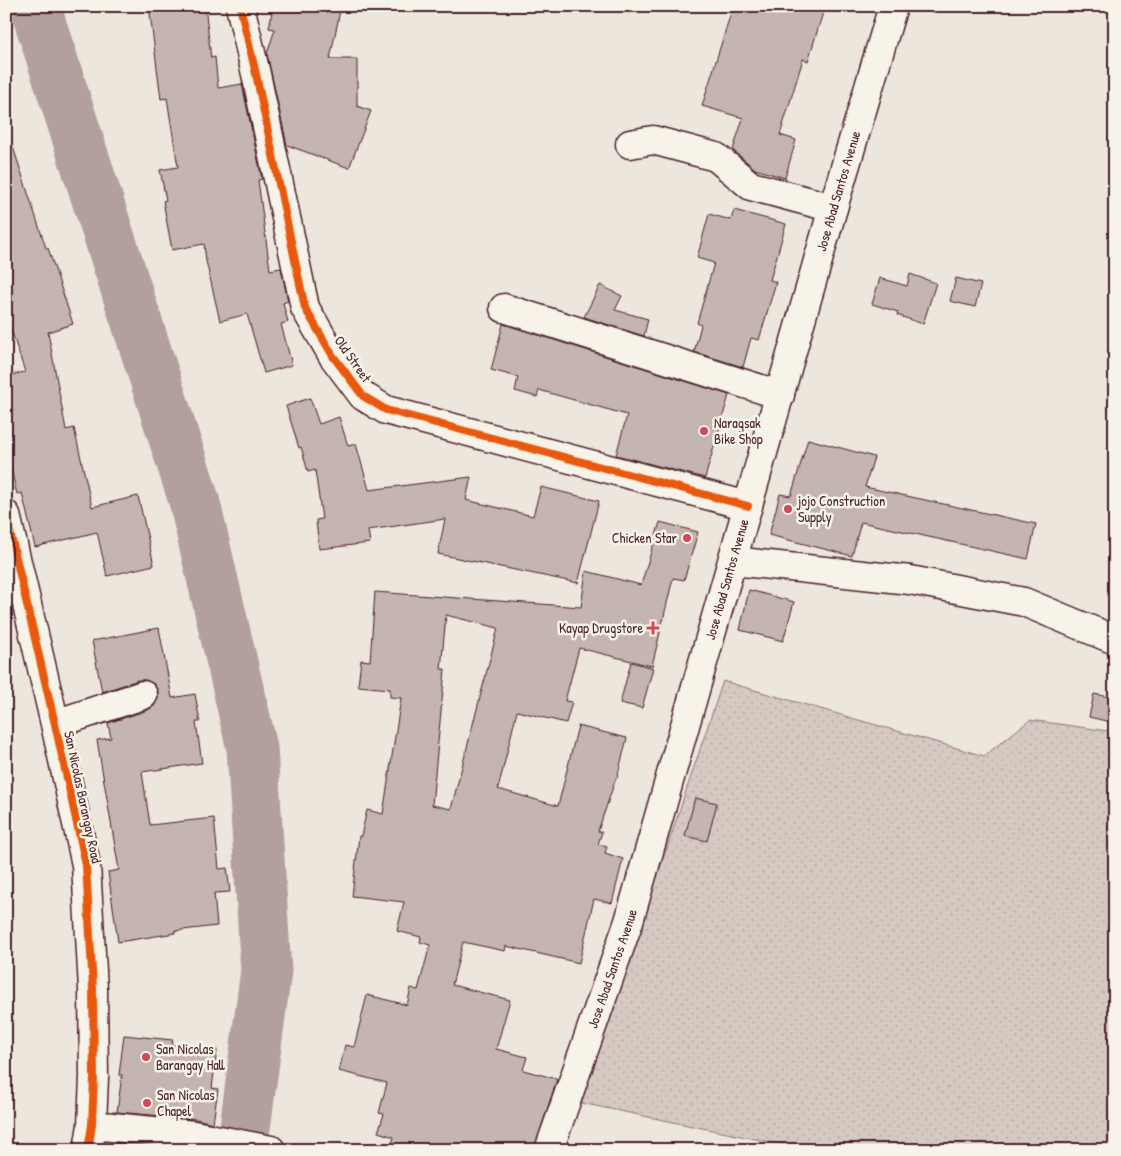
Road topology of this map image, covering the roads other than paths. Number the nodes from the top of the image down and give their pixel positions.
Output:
1 (240, 6) edge
2 (887, 8) edge
3 (630, 144) dead end
4 (833, 208) junction
5 (504, 308) dead end
6 (780, 395) junction
7 (748, 506) junction
8 (6, 516) edge
9 (733, 561) junction
10 (1115, 640) edge
11 (143, 695) dead end
12 (55, 724) junction
13 (90, 1137) edge
14 (270, 1150) edge
15 (550, 1150) edge

1 - 7 main road, Old Street
2 - 4 main road, Jose Abad Santos Avenue
3 - 4 main road
4 - 6 main road, Jose Abad Santos Avenue
5 - 6 main road
6 - 7 main road, Jose Abad Santos Avenue
7 - 9 main road, Jose Abad Santos Avenue
8 - 12 main road, San Nicolas Barangay Road
9 - 10 main road
9 - 15 main road, Jose Abad Santos Avenue
11 - 12 main road
12 - 13 main road, San Nicolas Barangay Road
13 - 14 main road

